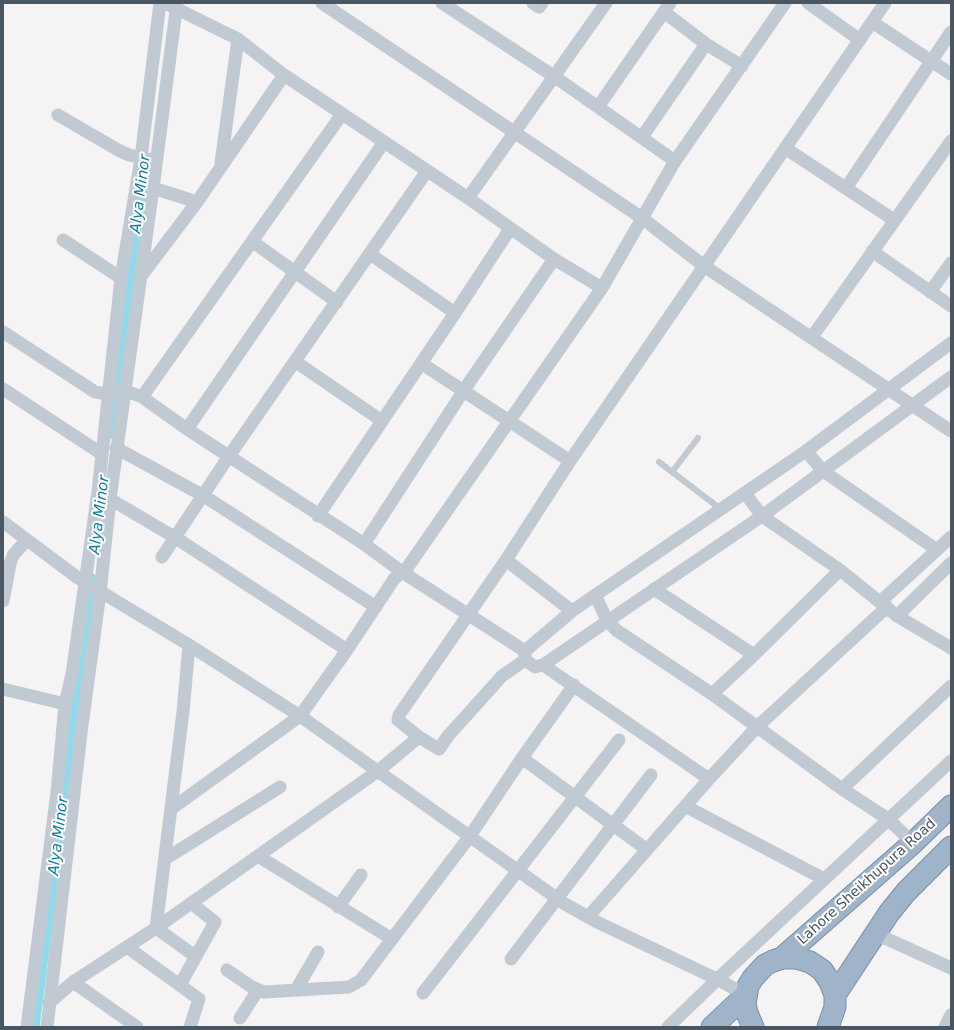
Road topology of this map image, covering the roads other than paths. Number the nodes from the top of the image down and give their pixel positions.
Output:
1 (160, 3) edge
2 (442, 3) edge
3 (533, 3) edge
4 (542, 3) edge
5 (606, 3) edge
6 (785, 3) edge
7 (808, 3) edge
8 (885, 3) edge
9 (173, 5) edge
10 (328, 5) edge
11 (667, 8) edge
12 (872, 22) junction
13 (951, 32) edge
14 (238, 39) junction
15 (860, 40) junction
16 (706, 44) junction
17 (930, 61) junction
18 (742, 66) junction
19 (284, 74) junction
20 (951, 74) edge
21 (555, 77) junction
22 (598, 107) junction
23 (342, 114) junction
24 (58, 115) dead end
25 (514, 133) junction
26 (642, 137) junction
27 (951, 141) edge
28 (384, 142) junction
29 (786, 148) junction
30 (148, 158) junction
31 (676, 162) junction
32 (221, 164) junction
33 (427, 172) junction
34 (154, 188) junction
35 (846, 188) junction
36 (468, 198) junction
37 (197, 202) junction
38 (642, 218) junction
39 (894, 220) junction
40 (510, 229) junction
41 (62, 240) dead end
42 (253, 242) junction
43 (872, 251) junction
44 (370, 254) junction
45 (554, 259) junction
46 (951, 262) edge
47 (704, 266) junction
48 (294, 273) junction
49 (121, 278) junction
50 (140, 278) junction
51 (602, 288) junction
52 (930, 292) junction
53 (337, 302) junction
54 (951, 306) edge
55 (455, 313) junction
56 (3, 332) edge
57 (812, 337) junction
58 (951, 343) edge
59 (296, 362) junction
60 (421, 363) junction
61 (951, 377) edge
62 (3, 389) edge
63 (889, 389) junction
64 (124, 390) junction
65 (464, 390) junction
66 (109, 393) junction
67 (142, 397) junction
68 (912, 405) junction
69 (510, 420) junction
70 (382, 421) junction
71 (187, 429) junction
72 (951, 431) edge
73 (698, 438) dead end
74 (116, 448) junction
75 (806, 451) junction
76 (102, 454) junction
77 (229, 456) junction
78 (570, 461) junction
79 (659, 462) dead end
80 (823, 471) junction
81 (672, 472) junction
82 (745, 493) junction
83 (204, 496) junction
84 (110, 498) junction
85 (722, 510) junction
86 (318, 516) junction
87 (762, 516) junction
88 (3, 522) edge
89 (951, 537) edge
90 (176, 538) junction
91 (27, 540) junction
92 (364, 544) junction
93 (937, 550) junction
94 (162, 557) dead end
95 (506, 560) junction
96 (951, 563) edge
97 (840, 570) junction
98 (402, 572) junction
99 (85, 583) junction
100 (654, 589) junction
101 (100, 593) junction
102 (596, 595) junction
103 (3, 601) edge
104 (883, 604) junction
105 (376, 607) junction
106 (572, 611) junction
107 (467, 613) junction
108 (897, 616) junction
109 (607, 620) junction
110 (949, 644) edge
111 (189, 645) junction
112 (347, 650) junction
113 (525, 655) junction
114 (754, 655) junction
115 (543, 665) junction
116 (574, 685) junction
117 (951, 686) edge
118 (3, 689) edge
119 (712, 694) junction
120 (65, 704) junction
121 (300, 716) junction
122 (757, 728) junction
123 (419, 737) junction
124 (619, 740) dead end
125 (522, 758) junction
126 (951, 761) edge
127 (378, 771) junction
128 (651, 775) dead end
129 (709, 779) junction
130 (280, 787) dead end
131 (842, 790) junction
132 (575, 797) junction
133 (685, 806) junction
134 (951, 806) edge
135 (171, 809) junction
136 (888, 819) junction
137 (613, 825) junction
138 (470, 836) junction
139 (913, 843) junction
140 (646, 849) junction
141 (949, 851) edge
142 (258, 856) junction
143 (165, 859) junction
144 (518, 870) junction
145 (361, 875) dead end
146 (824, 879) junction
147 (557, 898) junction
148 (191, 903) junction
149 (338, 907) junction
150 (588, 917) junction
151 (156, 928) junction
152 (874, 933) junction
153 (392, 939) junction
154 (127, 947) junction
155 (318, 952) dead end
156 (195, 956) junction
157 (782, 958) junction
158 (512, 959) dead end
159 (951, 968) edge
160 (227, 970) dead end
161 (717, 979) junction
162 (73, 982) junction
163 (180, 985) junction
164 (258, 990) junction
165 (296, 990) junction
166 (422, 993) dead end
167 (746, 995) junction
168 (835, 995) junction
169 (50, 1003) junction
170 (951, 1015) edge
171 (240, 1018) dead end
172 (27, 1027) edge
173 (48, 1027) edge
174 (137, 1027) edge
175 (190, 1027) edge
176 (668, 1027) edge
177 (712, 1027) edge
178 (753, 1027) edge
179 (828, 1027) edge
180 (945, 1027) edge

1 - 30 street
2 - 21 street
3 - 4 street
5 - 21 street
6 - 18 street
7 - 15 street
8 - 12 street
9 - 14 street
9 - 30 street
10 - 25 street
11 - 16 street
11 - 22 street
12 - 15 street
12 - 17 street
13 - 17 street
14 - 19 street
14 - 32 street
15 - 29 street
16 - 18 street
16 - 26 street
17 - 20 street
17 - 35 street
18 - 31 street
19 - 23 street
19 - 32 street
21 - 22 street
21 - 25 street
22 - 26 street
23 - 28 street
23 - 42 street
24 - 30 street
25 - 36 street
25 - 38 street
26 - 31 street
27 - 39 street
28 - 33 street
28 - 48 street
29 - 35 street
29 - 47 street
30 - 34 street
30 - 49 street
31 - 38 street
32 - 37 street
33 - 36 street
33 - 44 street
34 - 37 street
34 - 50 street
35 - 39 street
36 - 40 street
37 - 50 street
38 - 47 street
38 - 51 street
39 - 43 street
40 - 45 street
40 - 55 street
41 - 49 street
42 - 48 street
42 - 67 street
43 - 52 street
43 - 57 street
44 - 53 street
44 - 55 street
45 - 51 street
45 - 65 street
46 - 52 street
47 - 57 street
47 - 78 street
48 - 53 street
48 - 71 street
49 - 66 street
50 - 64 street
51 - 69 street
52 - 54 street
53 - 59 street
55 - 60 street
56 - 66 street
57 - 63 street
58 - 63 street
59 - 70 street
59 - 77 street
60 - 65 street
60 - 70 street
61 - 68 street
62 - 76 street
63 - 68 street
63 - 75 street
64 - 66 street
64 - 67 street
64 - 74 street
65 - 69 street
65 - 92 street
66 - 76 street
67 - 71 street
68 - 72 street
68 - 80 street
69 - 78 street
69 - 98 street
70 - 86 street
71 - 77 street
73 - 81 lane
74 - 83 street
74 - 84 street
75 - 80 street
75 - 82 street
76 - 99 street
77 - 83 street
77 - 86 street
78 - 95 street
79 - 81 lane
80 - 87 street
80 - 93 street
81 - 85 lane
82 - 85 street
82 - 87 street
83 - 90 street
83 - 105 street
84 - 90 street
84 - 101 street
85 - 102 street
86 - 92 street
87 - 97 street
87 - 100 street
88 - 91 street
89 - 93 street
90 - 94 street
90 - 112 street
91 - 99 street
91 - 103 street
92 - 98 street
93 - 104 street
95 - 106 street
95 - 107 street
96 - 108 street
97 - 104 street
97 - 114 street
98 - 105 street
98 - 107 street
99 - 101 street
99 - 120 street
100 - 109 street
100 - 114 street
101 - 111 street
101 - 169 street
102 - 106 street
102 - 109 street
104 - 108 street
104 - 122 street
105 - 112 street
106 - 113 street
107 - 113 street
107 - 123 street
108 - 110 street
109 - 115 street
109 - 119 street
111 - 121 street
111 - 135 street
112 - 121 street
113 - 115 street
113 - 123 street
114 - 119 street
115 - 116 street
116 - 125 street
116 - 129 street
117 - 131 street
118 - 120 street
119 - 122 street
120 - 172 street
121 - 127 street
121 - 135 street
122 - 129 street
122 - 131 street
123 - 127 street
124 - 132 street
125 - 132 street
125 - 138 street
126 - 136 street
127 - 138 street
127 - 142 street
128 - 137 street
129 - 133 street
130 - 143 street
131 - 136 street
132 - 137 street
132 - 144 street
133 - 140 street
133 - 146 street
134 - 139 highway, Lahore Sheikhupura Road
135 - 143 street
136 - 139 street
136 - 146 street
137 - 140 street
137 - 147 street
138 - 144 street
138 - 153 street
139 - 157 highway, Lahore Sheikhupura Road
140 - 150 street
141 - 152 highway
142 - 148 street
142 - 149 street
143 - 151 street
144 - 147 street
144 - 166 street
145 - 149 street
146 - 161 street
147 - 150 street
147 - 158 street
148 - 151 street
148 - 156 street
149 - 153 street
150 - 161 street
151 - 154 street
151 - 156 street
152 - 159 street
152 - 168 highway
153 - 165 street
154 - 162 street
154 - 163 street
155 - 165 street
156 - 163 street
157 - 167 highway, Lahore Sheikhupura Road
157 - 168 highway
160 - 164 street
161 - 167 street
161 - 176 street
162 - 169 street
162 - 174 street
163 - 175 street
164 - 165 street
164 - 171 street
167 - 177 highway
167 - 178 highway
168 - 179 highway
169 - 173 street
170 - 180 street

